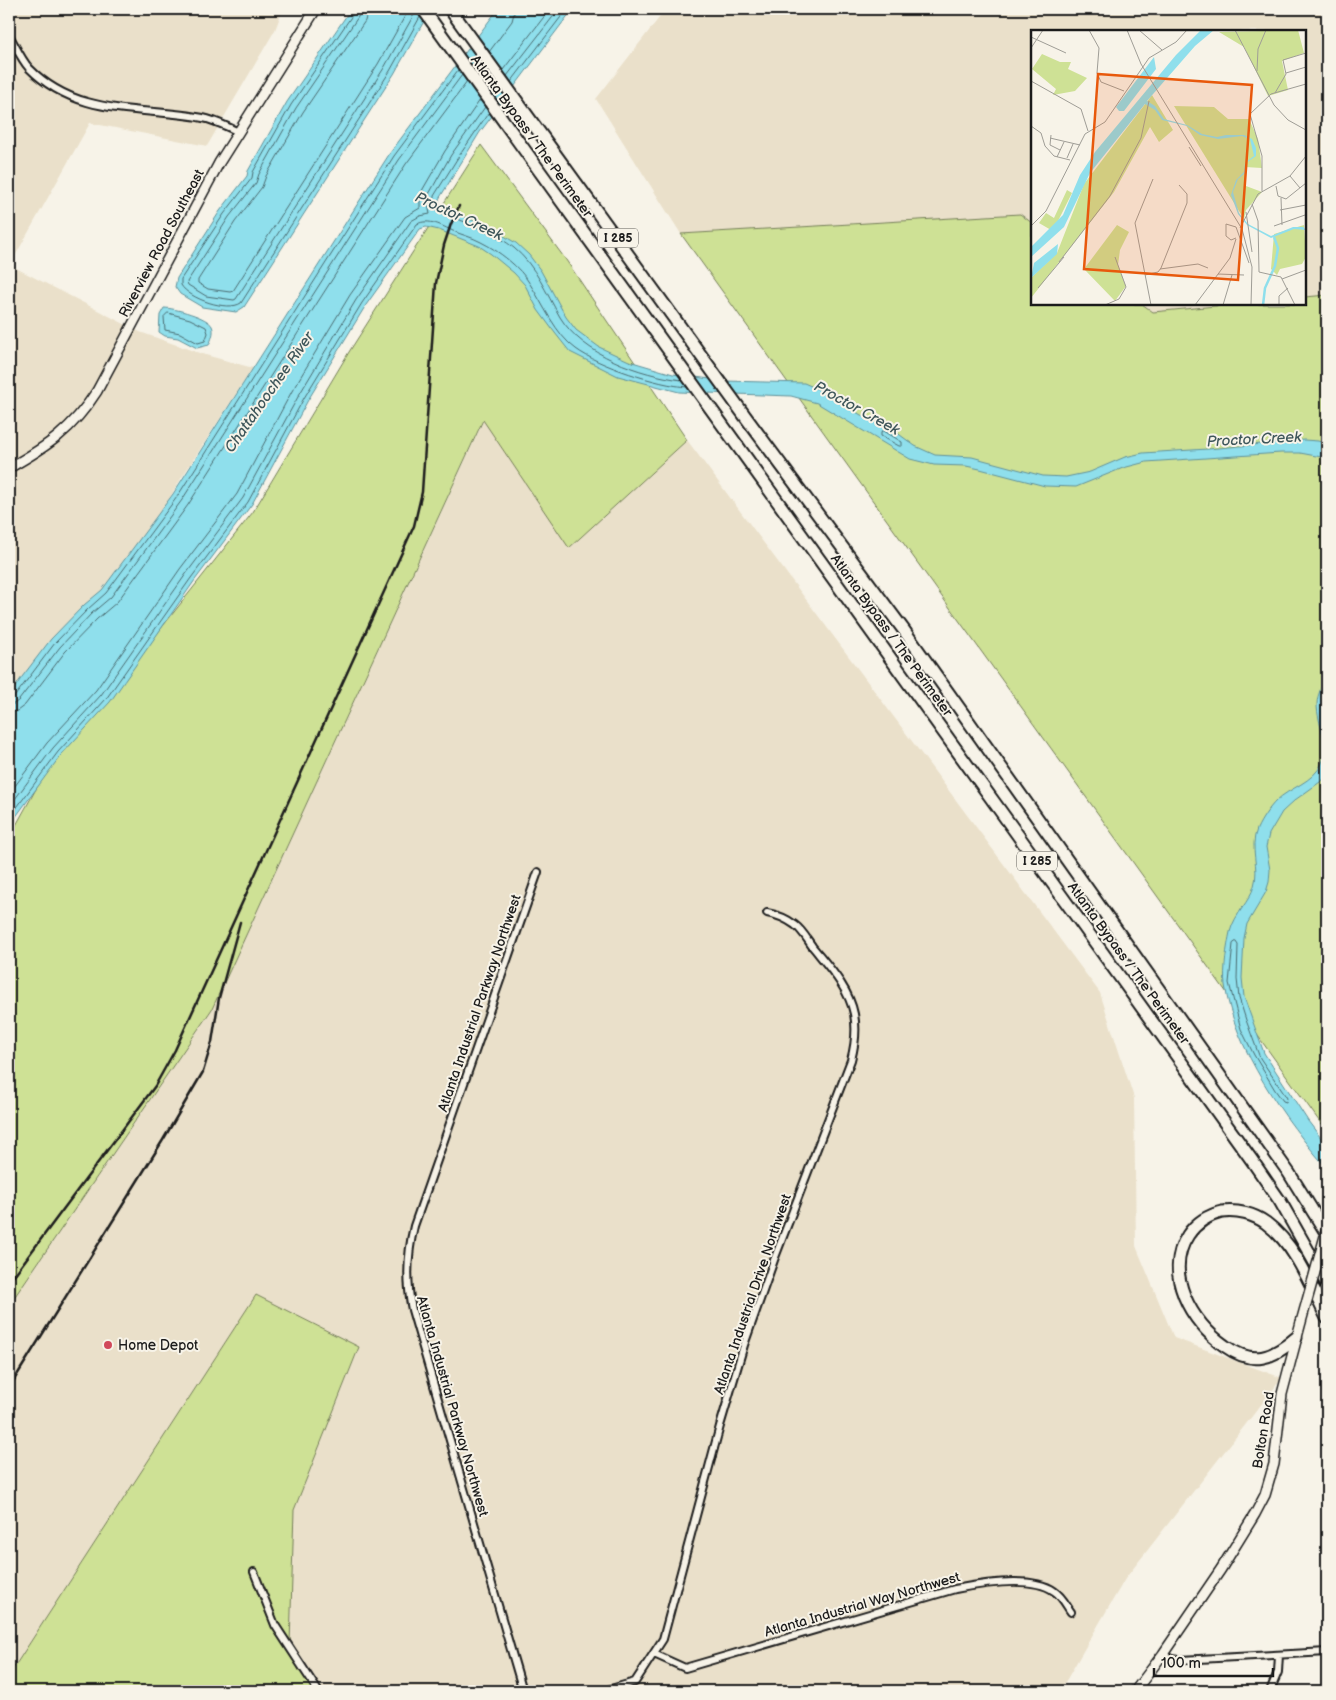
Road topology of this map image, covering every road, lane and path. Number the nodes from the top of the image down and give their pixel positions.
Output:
1 (316, 9) edge
2 (423, 9) edge
3 (450, 9) edge
4 (9, 35) edge
5 (239, 132) junction
6 (9, 468) edge
7 (538, 872) dead end
8 (767, 913) dead end
9 (1327, 1229) edge
10 (1327, 1234) edge
11 (1327, 1284) edge
12 (1327, 1318) edge
13 (1296, 1338) junction
14 (254, 1572) dead end
15 (1071, 1612) dead end
16 (1327, 1652) edge
17 (654, 1654) junction
18 (1163, 1654) junction
19 (1279, 1655) junction
20 (318, 1691) edge
21 (523, 1691) edge
22 (604, 1691) edge
23 (1135, 1691) edge
24 (1270, 1691) edge

1 - 5 street, Riverview Road Southeast
2 - 11 highway, Atlanta Bypass / The Perimeter / I 285
3 - 10 highway, Atlanta Bypass / The Perimeter / I 285
4 - 5 street
5 - 6 street, Riverview Road Southeast
7 - 21 street, Atlanta Industrial Parkway Northwest
8 - 17 street, Atlanta Industrial Drive Northwest
9 - 13 street, Bolton Road, bridge
12 - 13 highway
13 - 18 street, Bolton Road
14 - 20 street
15 - 17 street, Atlanta Industrial Way Northwest
16 - 19 street
17 - 22 street, Atlanta Industrial Drive Northwest
18 - 19 street
18 - 23 street, Bolton Road
19 - 24 street

